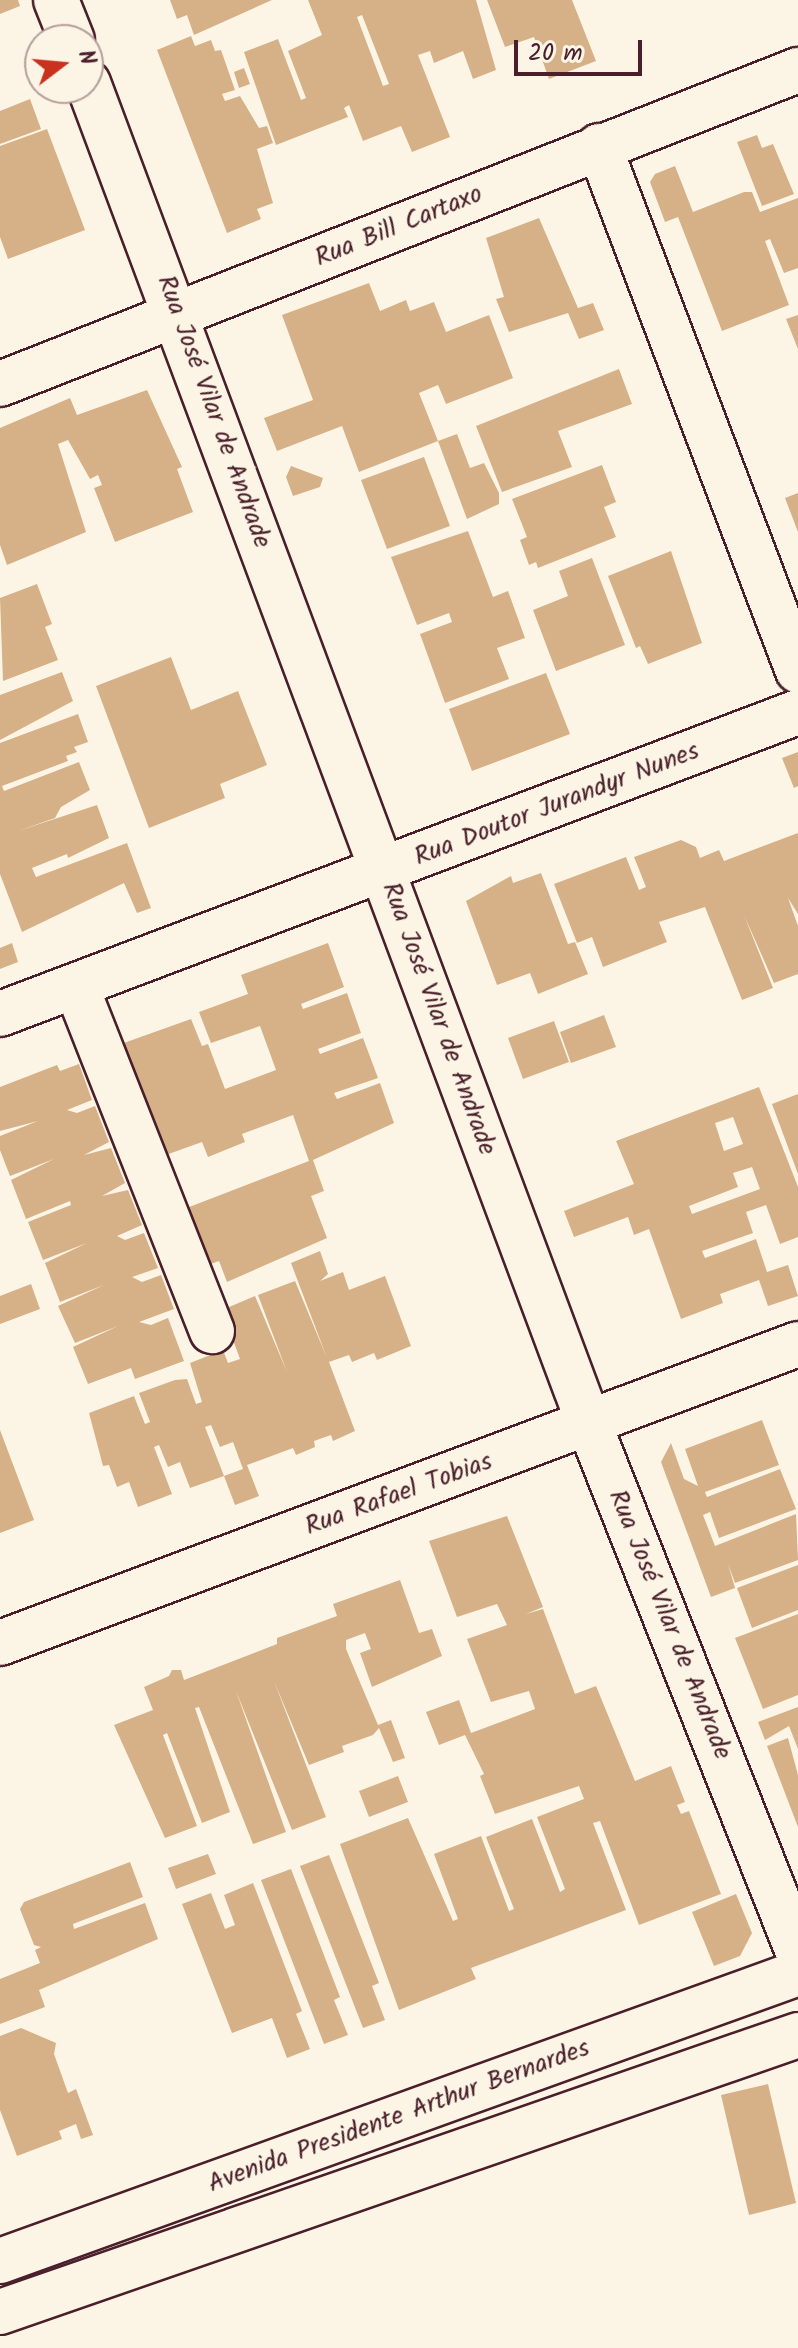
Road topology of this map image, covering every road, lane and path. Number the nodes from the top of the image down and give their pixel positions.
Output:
1 (56, 0) edge
2 (66, 24) edge
3 (798, 70) edge
4 (96, 104) edge
5 (599, 146) junction
6 (178, 316) junction
7 (0, 384) edge
8 (798, 671) edge
9 (798, 712) edge
10 (383, 871) junction
11 (76, 986) junction
12 (0, 1014) edge
13 (212, 1331) dead end
14 (798, 1344) edge
15 (589, 1424) junction
16 (0, 1643) edge
17 (798, 1952) edge
18 (798, 1973) edge
19 (798, 2035) edge
20 (0, 2261) edge
21 (0, 2311) edge
22 (13, 2348) edge

1 - 2 street
3 - 5 street, Rua Bill Cartaxo
4 - 6 street, Rua José Vilar de Andrade
5 - 6 street, Rua Bill Cartaxo
5 - 8 street
6 - 7 street, Rua Bill Cartaxo
6 - 10 street, Rua José Vilar de Andrade
9 - 10 street, Rua Doutor Jurandyr Nunes
10 - 11 street, Rua Doutor Jurandyr Nunes
10 - 15 street, Rua José Vilar de Andrade
11 - 12 street, Rua Doutor Jurandyr Nunes
11 - 13 street
14 - 15 street, Rua Rafael Tobias
15 - 16 street, Rua Rafael Tobias
15 - 17 street, Rua José Vilar de Andrade
18 - 20 street, Avenida Presidente Arthur Bernardes
19 - 21 street, Avenida Presidente Arthur Bernardes
21 - 22 street

